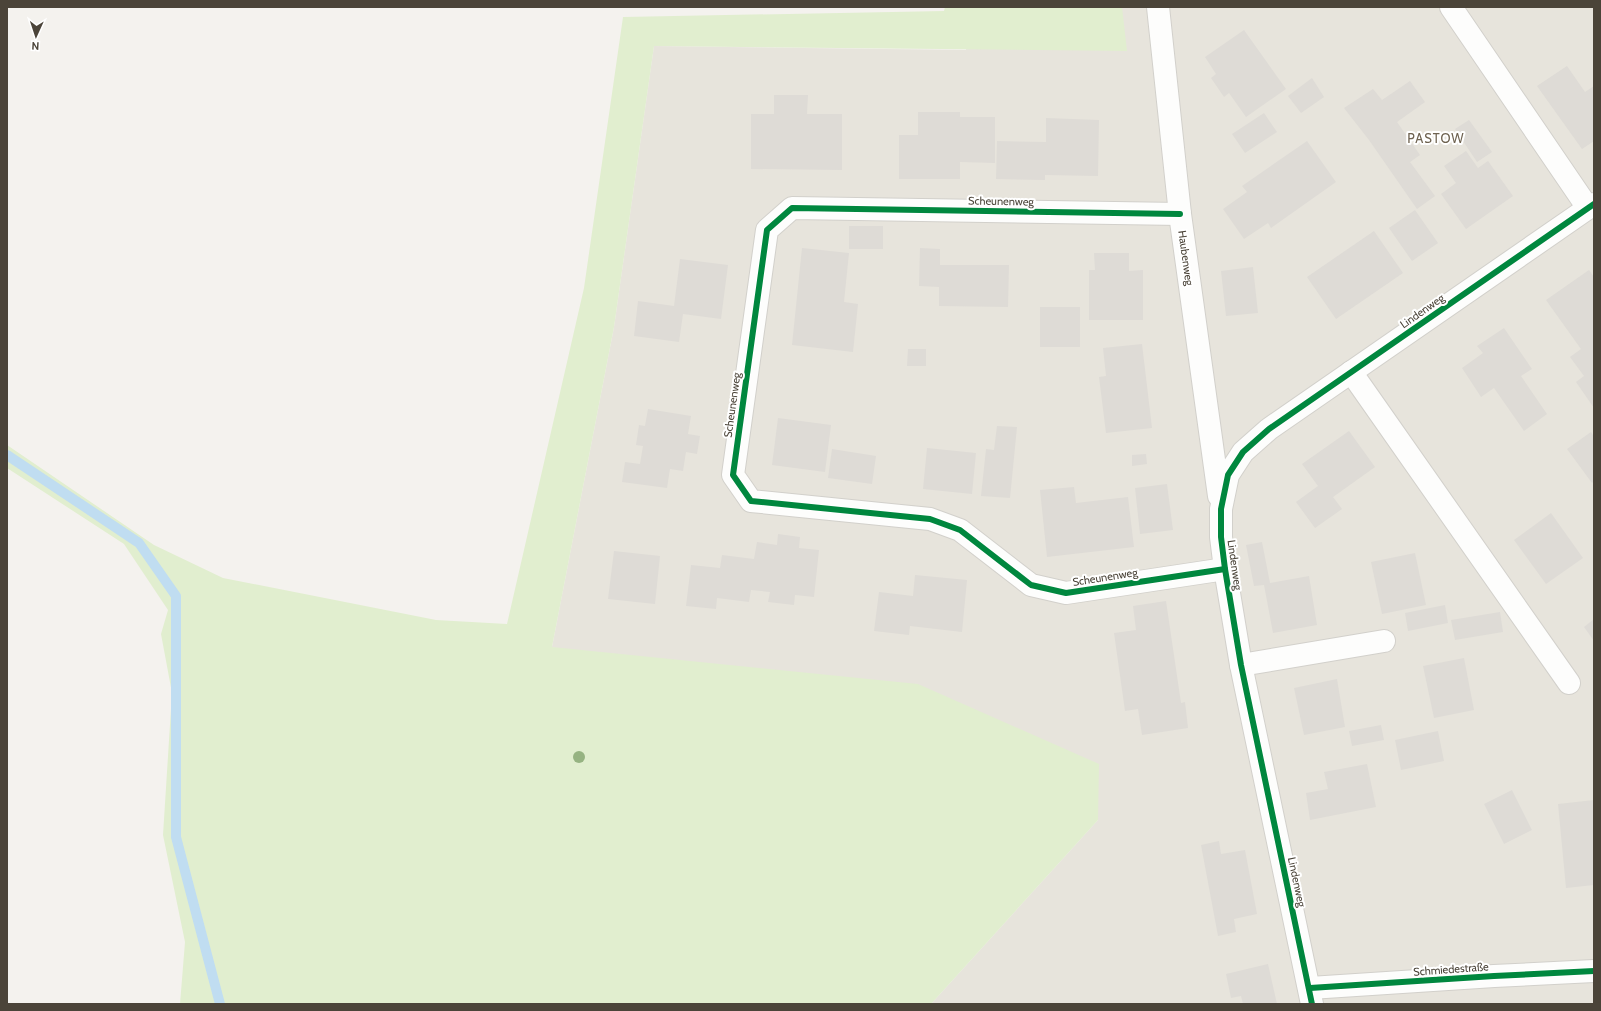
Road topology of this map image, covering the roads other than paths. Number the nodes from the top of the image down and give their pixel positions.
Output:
1 (1158, 7) edge
2 (1451, 7) edge
3 (1591, 206) edge
4 (1180, 214) junction
5 (1351, 372) junction
6 (1221, 509) junction
7 (1225, 569) junction
8 (1384, 641) dead end
9 (1241, 665) junction
10 (1569, 683) dead end
11 (1594, 971) edge
12 (1311, 996) edge

1 - 4 street, Haubenweg
2 - 3 street
3 - 5 street, Lindenweg
4 - 6 street, Haubenweg
4 - 7 street, Scheunenweg
5 - 6 street, Lindenweg
5 - 10 street
6 - 7 street, Lindenweg
7 - 9 street, Lindenweg
8 - 9 street
9 - 12 street, Lindenweg
11 - 12 street, Schmiedestraße

